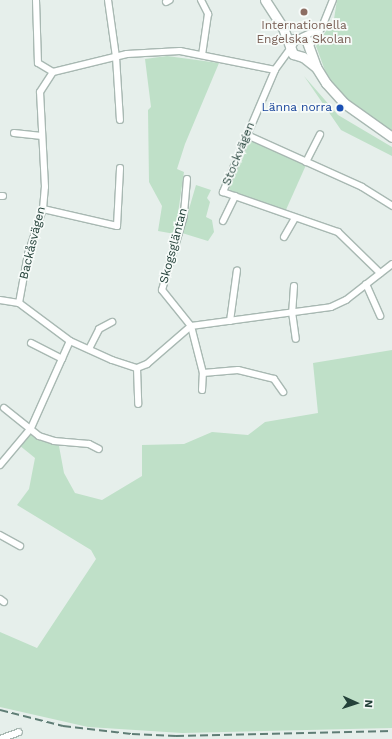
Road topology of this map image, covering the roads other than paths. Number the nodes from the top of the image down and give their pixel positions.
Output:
1 (36, 0) edge
2 (108, 0) edge
3 (201, 0) edge
4 (265, 0) edge
5 (333, 0) edge
6 (276, 16) junction
7 (322, 27) junction
8 (300, 37) junction
9 (290, 47) junction
10 (310, 47) junction
11 (202, 55) junction
12 (116, 57) junction
13 (299, 57) junction
14 (281, 62) junction
15 (316, 67) junction
16 (275, 70) junction
17 (53, 72) junction
18 (120, 120) dead end
19 (14, 133) dead end
20 (320, 134) dead end
21 (42, 136) junction
22 (247, 136) junction
23 (392, 137) edge
24 (306, 162) junction
25 (120, 168) dead end
26 (187, 179) dead end
27 (235, 196) junction
28 (392, 206) edge
29 (43, 209) junction
30 (295, 218) junction
31 (223, 221) dead end
32 (284, 238) dead end
33 (392, 264) edge
34 (237, 270) dead end
35 (380, 274) junction
36 (366, 284) junction
37 (294, 286) dead end
38 (0, 300) edge
39 (19, 303) junction
40 (292, 312) junction
41 (380, 316) dead end
42 (230, 320) junction
43 (112, 322) dead end
44 (191, 326) junction
45 (296, 339) dead end
46 (70, 341) junction
47 (30, 343) dead end
48 (89, 349) junction
49 (62, 359) junction
50 (137, 368) junction
51 (203, 373) junction
52 (202, 390) dead end
53 (283, 392) dead end
54 (138, 404) dead end
55 (4, 408) dead end
56 (31, 428) junction
57 (98, 449) dead end
58 (0, 465) edge
59 (0, 535) edge
60 (20, 546) dead end
61 (19, 732) dead end
62 (0, 738) edge

1 - 17 street
2 - 12 street
3 - 11 street
4 - 6 street
5 - 7 street
6 - 8 street
6 - 9 street
7 - 8 street
7 - 10 street
8 - 9 street
8 - 10 street
9 - 13 street
9 - 14 street, Stockvägen
10 - 13 street
10 - 15 street
11 - 12 street
11 - 16 street
12 - 17 street
12 - 18 street
13 - 14 street
13 - 15 street
14 - 16 street, Stockvägen
15 - 23 street
16 - 22 street, Stockvägen
17 - 21 street, Backåsvägen
19 - 21 street
20 - 24 street
21 - 29 street, Backåsvägen
22 - 24 street
22 - 27 street, Stockvägen
24 - 28 street
25 - 29 street
26 - 44 street, Skogsgläntan
27 - 30 street, Stockvägen
27 - 31 street, Stockvägen
29 - 39 street, Backåsvägen
30 - 32 street
30 - 35 street, Stockvägen
33 - 35 street
34 - 42 street
35 - 36 street
36 - 40 street
36 - 41 street
37 - 40 street
38 - 39 street
39 - 46 street
40 - 42 street
40 - 45 street
42 - 44 street
43 - 48 street
44 - 50 street
44 - 51 street
46 - 48 street
46 - 49 street
47 - 49 street
48 - 50 street
49 - 56 street
50 - 54 street
51 - 52 street
51 - 53 street
55 - 56 street
56 - 57 street
56 - 58 street
59 - 60 street
61 - 62 street

